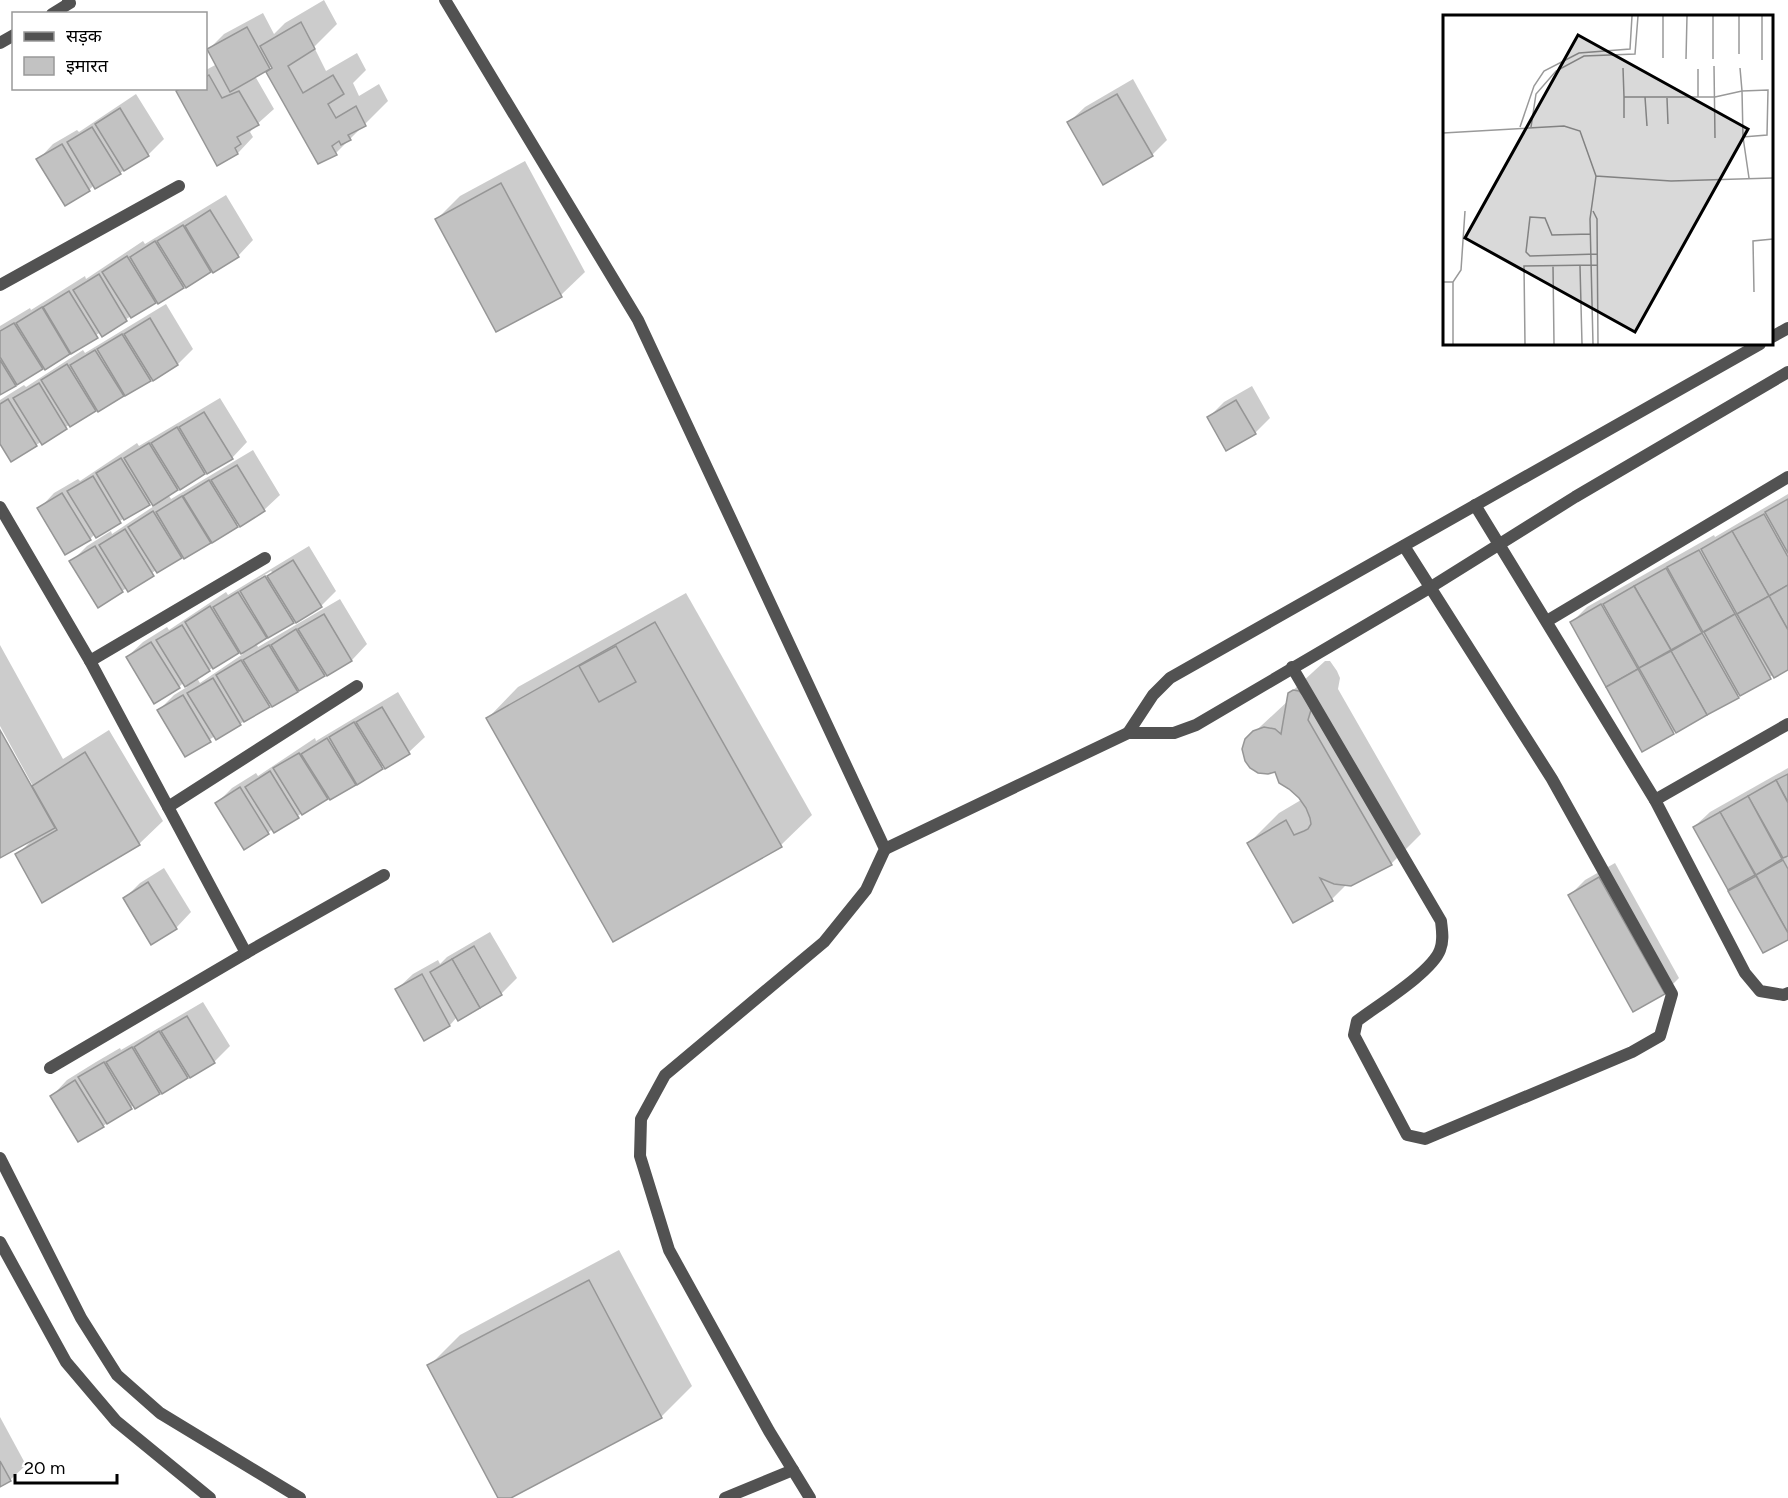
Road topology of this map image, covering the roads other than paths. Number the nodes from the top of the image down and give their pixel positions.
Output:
1 (445, 0) edge
2 (70, 1) edge
3 (55, 12) edge
4 (179, 186) dead end
5 (0, 285) edge
6 (1788, 328) edge
7 (1773, 336) edge
8 (1758, 345) edge
9 (1788, 372) edge
10 (1788, 477) edge
11 (1475, 505) junction
12 (0, 507) edge
13 (1498, 545) junction
14 (1404, 546) junction
15 (265, 558) dead end
16 (1431, 587) junction
17 (1547, 621) junction
18 (90, 661) junction
19 (1292, 667) junction
20 (357, 686) dead end
21 (1788, 724) edge
22 (1128, 733) junction
23 (1655, 800) junction
24 (168, 807) junction
25 (885, 849) junction
26 (384, 875) dead end
27 (246, 953) junction
28 (1788, 993) edge
29 (50, 1068) dead end
30 (0, 1158) edge
31 (0, 1242) edge
32 (793, 1470) junction
33 (210, 1498) edge
34 (300, 1498) edge
35 (725, 1498) edge
36 (810, 1498) edge

1 - 25 street
2 - 3 street
4 - 5 street
6 - 7 street
8 - 11 street
9 - 13 street
10 - 17 street
11 - 13 street
11 - 14 street
12 - 18 street
13 - 16 street
13 - 17 street
14 - 16 street
14 - 22 street
15 - 18 street
16 - 19 street
16 - 19 street
17 - 23 street
18 - 24 street
19 - 22 street
20 - 24 street
21 - 23 street
22 - 25 street
23 - 28 street
24 - 27 street
25 - 32 street
26 - 27 street
27 - 29 street
30 - 34 street
31 - 33 street
32 - 35 street
32 - 36 street

